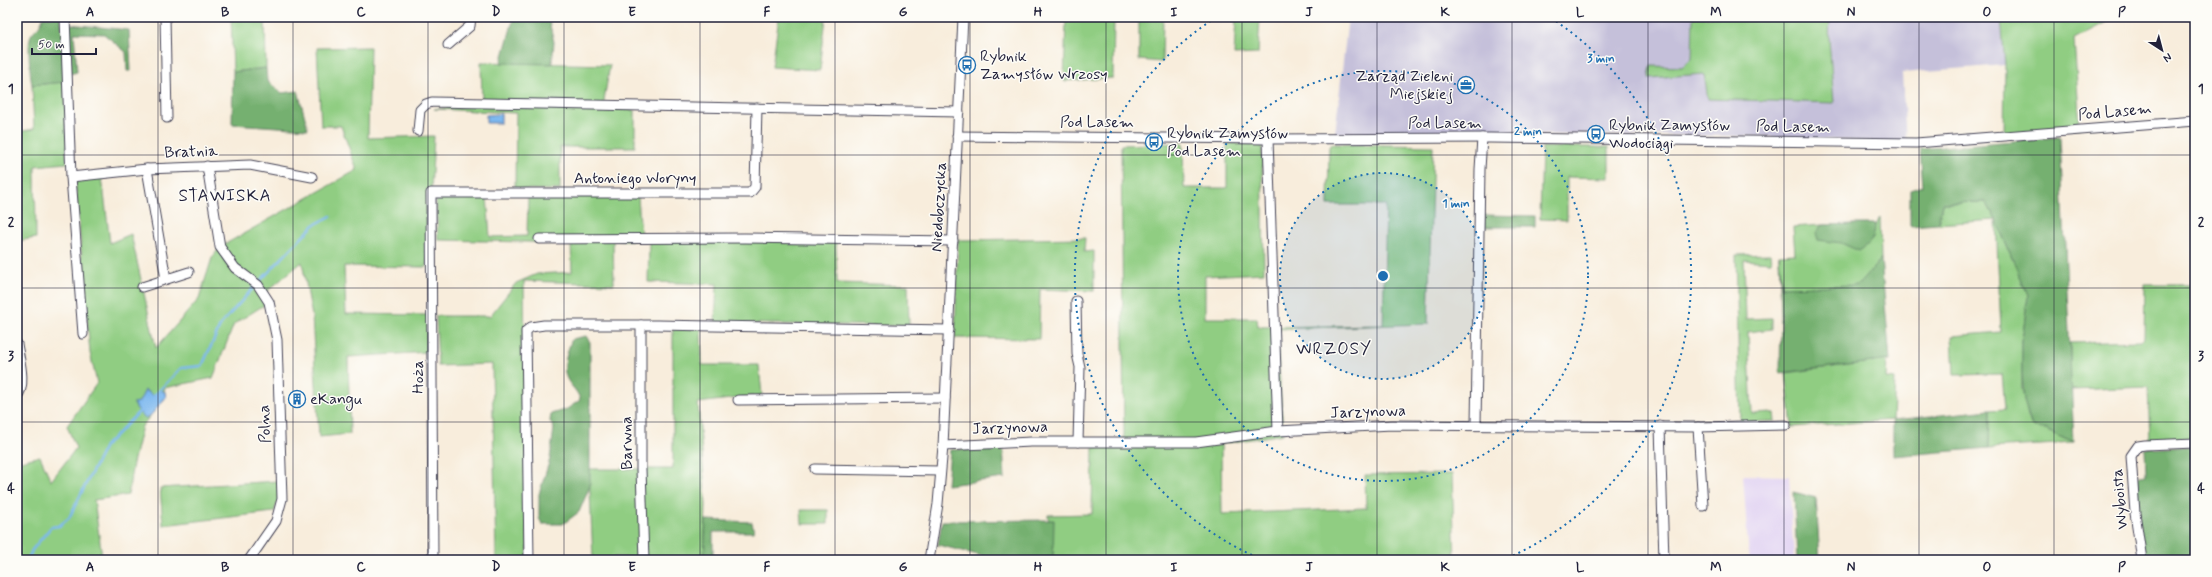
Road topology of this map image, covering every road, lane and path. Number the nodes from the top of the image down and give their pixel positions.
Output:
1 (65, 17) edge
2 (165, 17) edge
3 (471, 17) edge
4 (963, 17) edge
5 (448, 45) dead end
6 (757, 108) junction
7 (959, 112) junction
8 (167, 118) dead end
9 (2195, 121) edge
10 (418, 131) dead end
11 (958, 136) junction
12 (1482, 138) junction
13 (1268, 139) junction
14 (207, 166) junction
15 (147, 169) junction
16 (71, 177) junction
17 (312, 177) dead end
18 (431, 193) joint
19 (539, 239) dead end
20 (953, 241) junction
21 (189, 272) dead end
22 (166, 279) junction
23 (142, 287) dead end
24 (1076, 301) dead end
25 (641, 325) junction
26 (949, 330) junction
27 (83, 334) dead end
28 (17, 344) edge
29 (17, 396) edge
30 (945, 398) junction
31 (738, 400) dead end
32 (1476, 425) junction
33 (1786, 425) dead end
34 (1660, 426) junction
35 (1698, 427) junction
36 (1278, 431) junction
37 (1078, 442) junction
38 (2195, 443) edge
39 (942, 446) junction
40 (815, 469) dead end
41 (940, 471) junction
42 (1703, 506) dead end
43 (249, 560) edge
44 (434, 560) edge
45 (529, 560) edge
46 (644, 560) edge
47 (929, 560) edge
48 (1664, 560) edge
49 (2142, 560) edge

1 - 16 street
2 - 8 street
3 - 5 street
4 - 7 street, Niedobczycka
6 - 7 street
6 - 10 street
6 - 18 street, Antoniego Woryny
7 - 11 street, Niedobczycka
9 - 12 street, Pod Lasem
11 - 13 street, Pod Lasem
11 - 20 street, Niedobczycka
12 - 13 street, Pod Lasem
12 - 32 street
13 - 36 street
14 - 15 street, Bratnia
14 - 17 street, Bratnia
14 - 43 street, Polna
15 - 16 street, Bratnia
15 - 22 street
16 - 27 street
18 - 44 street, Hoża
19 - 20 street
20 - 26 street, Niedobczycka
21 - 22 street
22 - 23 street
24 - 37 street
25 - 26 street
25 - 45 street
25 - 46 street, Barwna
26 - 30 street, Niedobczycka
28 - 29 street
30 - 31 street
30 - 39 street, Niedobczycka
32 - 34 street, Jarzynowa
32 - 36 street, Jarzynowa
33 - 35 street, Jarzynowa
34 - 35 street, Jarzynowa
34 - 48 street
35 - 42 street
36 - 37 street, Jarzynowa
37 - 39 street, Jarzynowa
38 - 49 street, Wyboista
39 - 41 street, Niedobczycka
40 - 41 street
41 - 47 street, Niedobczycka

